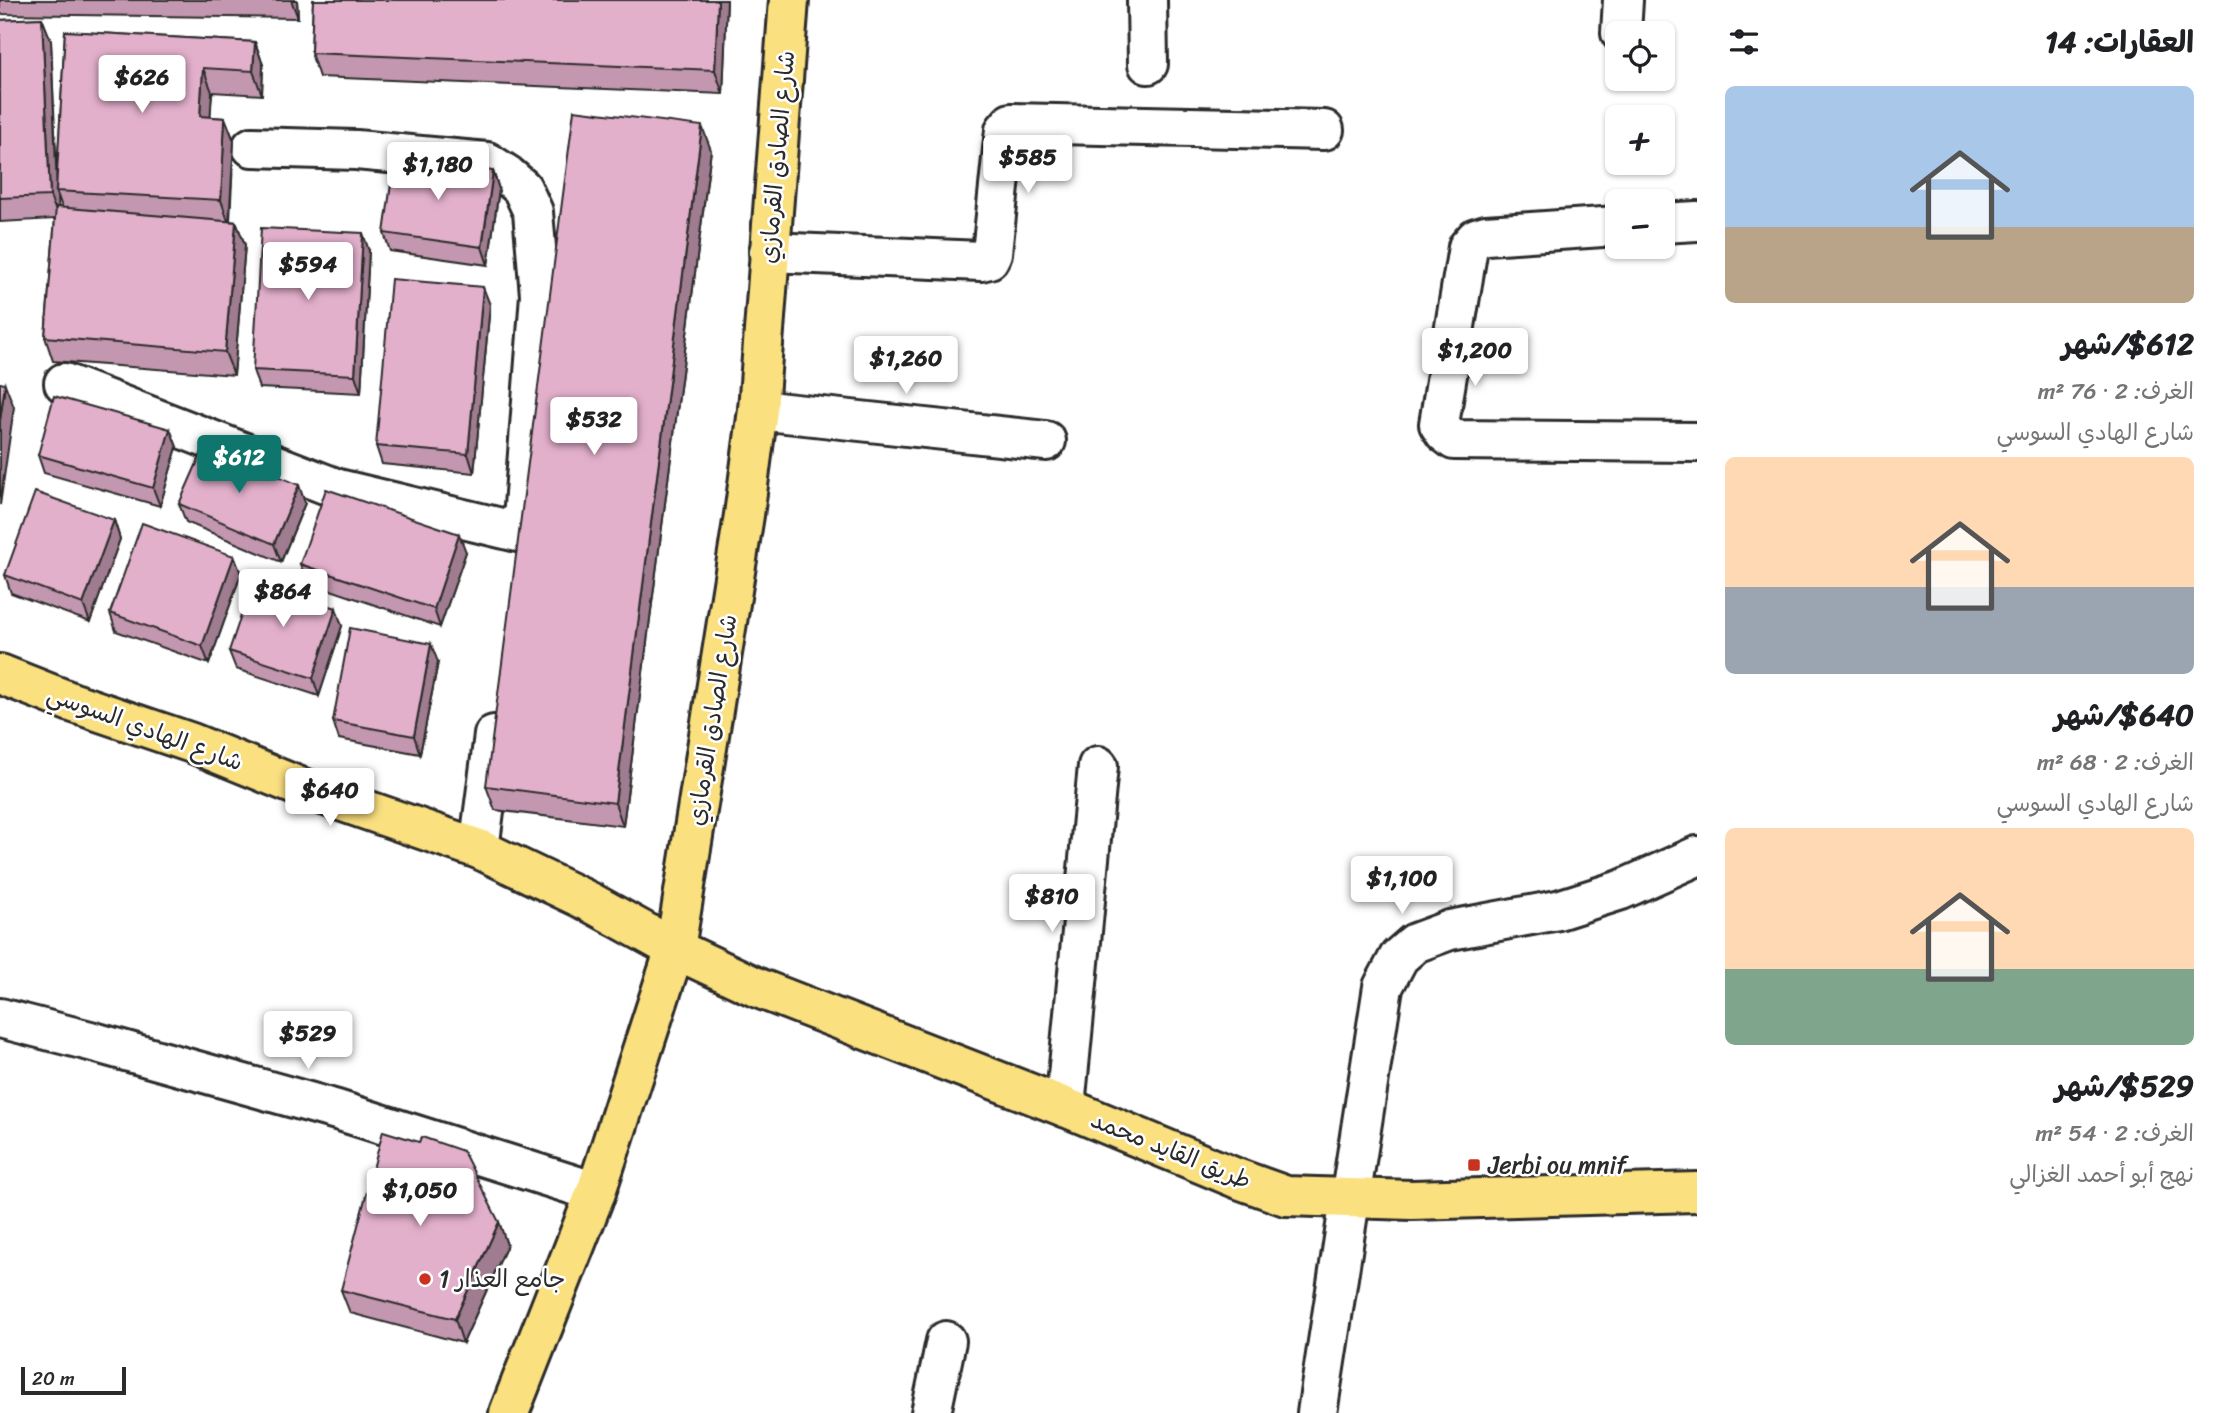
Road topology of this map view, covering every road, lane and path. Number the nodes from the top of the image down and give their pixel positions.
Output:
1 (789, 0) edge
2 (1147, 0) edge
3 (1623, 0) edge
4 (1622, 21) edge
5 (1148, 64) dead end
6 (1325, 130) dead end
7 (252, 147) dead end
8 (1697, 221) edge
9 (1675, 222) edge
10 (1605, 227) edge
11 (769, 252) junction
12 (64, 383) dead end
13 (758, 410) junction
14 (1046, 441) dead end
15 (1697, 442) edge
16 (0, 674) edge
17 (499, 698) edge
18 (1098, 766) dead end
19 (479, 849) junction
20 (1697, 856) edge
21 (675, 949) junction
22 (0, 1018) edge
23 (1065, 1107) junction
24 (596, 1192) junction
25 (1697, 1192) edge
26 (1349, 1197) junction
27 (946, 1341) dead end
28 (509, 1413) edge
29 (931, 1413) edge
30 (1317, 1413) edge

1 - 11 main road, شارع الصادق القرمازي
2 - 5 street
3 - 4 street
6 - 11 street
7 - 12 street
8 - 9 street
10 - 15 street
11 - 13 main road, شارع الصادق القرمازي
13 - 14 street
13 - 21 main road, شارع الصادق القرمازي
16 - 19 main road, شارع الهادي السوسي
17 - 19 street
18 - 23 street
19 - 21 main road, شارع الهادي السوسي
20 - 26 street
21 - 23 main road, طريق القايد محمد
21 - 24 main road, شارع الصادق القرمازي
22 - 24 street
23 - 26 main road, طريق القايد محمد
24 - 28 main road, شارع الصادق القرمازي
25 - 26 main road, طريق القايد محمد
26 - 30 street
27 - 29 street

